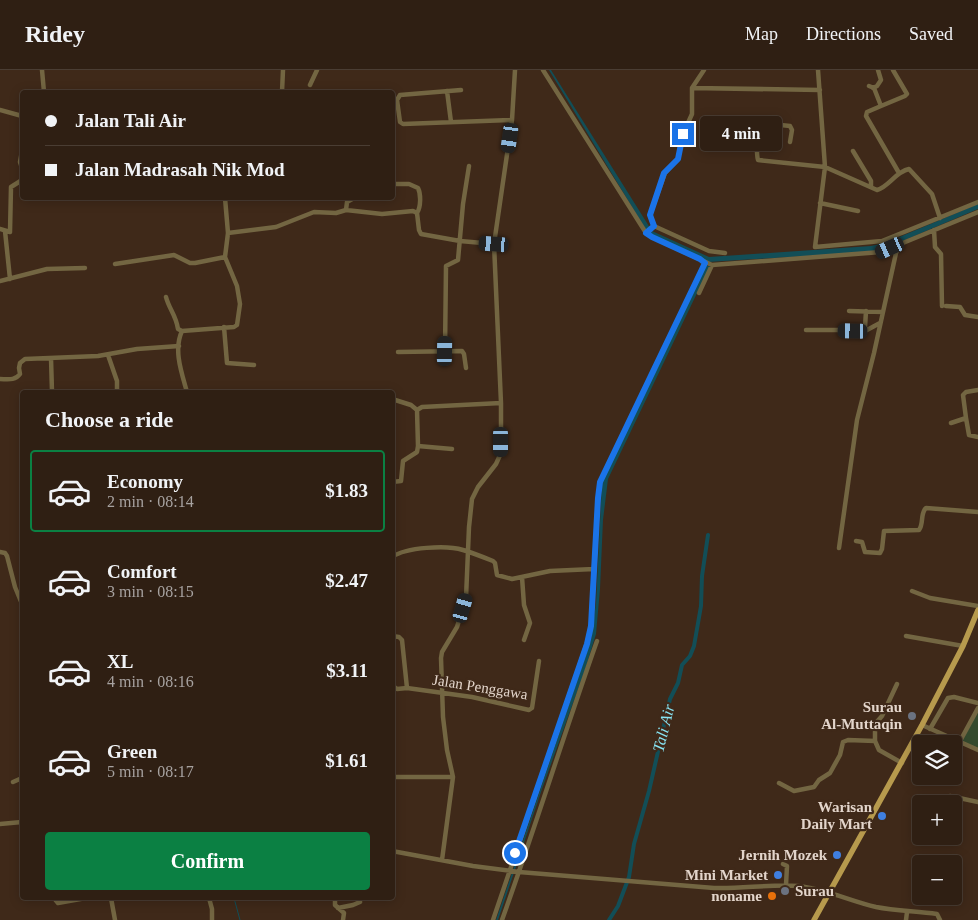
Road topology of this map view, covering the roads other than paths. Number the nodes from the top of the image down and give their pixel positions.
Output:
1 (42, 70) edge
2 (283, 70) edge
3 (317, 70) edge
4 (515, 70) edge
5 (543, 70) edge
6 (704, 70) edge
7 (818, 70) edge
8 (878, 70) edge
9 (893, 70) edge
10 (310, 85) dead end
11 (692, 88) junction
12 (44, 90) edge
13 (282, 90) edge
14 (461, 90) dead end
15 (820, 90) junction
16 (447, 91) junction
17 (881, 106) junction
18 (0, 110) edge
19 (20, 117) edge
20 (512, 120) junction
21 (450, 122) junction
22 (790, 142) dead end
23 (853, 151) dead end
24 (469, 166) dead end
25 (826, 167) junction
26 (899, 173) junction
27 (20, 181) edge
28 (395, 184) edge
29 (871, 187) junction
30 (225, 200) edge
31 (350, 200) edge
32 (978, 202) edge
33 (820, 203) junction
34 (346, 210) junction
35 (858, 211) dead end
36 (978, 212) edge
37 (417, 213) junction
38 (940, 218) junction
39 (654, 226) junction
40 (2, 230) edge
41 (934, 230) junction
42 (646, 232) junction
43 (228, 234) junction
44 (460, 241) junction
45 (494, 244) junction
46 (900, 244) junction
47 (726, 253) dead end
48 (225, 257) junction
49 (705, 263) junction
50 (115, 264) dead end
51 (712, 265) junction
52 (85, 268) dead end
53 (10, 279) junction
54 (0, 281) edge
55 (699, 292) dead end
56 (166, 297) dead end
57 (849, 311) dead end
58 (866, 312) junction
59 (883, 312) junction
60 (978, 317) edge
61 (881, 322) junction
62 (224, 327) junction
63 (806, 330) dead end
64 (182, 331) junction
65 (853, 331) junction
66 (179, 346) junction
67 (445, 351) junction
68 (398, 352) dead end
69 (108, 355) junction
70 (51, 358) junction
71 (254, 365) dead end
72 (466, 368) dead end
73 (0, 379) edge
74 (52, 390) edge
75 (118, 390) edge
76 (186, 390) edge
77 (978, 390) edge
78 (395, 400) edge
79 (501, 403) junction
80 (417, 410) junction
81 (966, 418) junction
82 (951, 423) dead end
83 (978, 437) edge
84 (418, 446) junction
85 (452, 449) dead end
86 (395, 482) edge
87 (978, 512) edge
88 (856, 542) dead end
89 (839, 548) dead end
90 (0, 552) edge
91 (468, 552) junction
92 (395, 556) edge
93 (594, 569) junction
94 (522, 578) junction
95 (912, 591) dead end
96 (20, 599) edge
97 (978, 608) edge
98 (395, 636) edge
99 (906, 636) dead end
100 (524, 640) dead end
101 (597, 641) dead end
102 (963, 646) junction
103 (539, 661) dead end
104 (897, 684) dead end
105 (395, 687) edge
106 (407, 688) junction
107 (441, 692) junction
108 (978, 703) edge
109 (978, 708) edge
110 (922, 725) junction
111 (930, 729) junction
112 (942, 735) edge
113 (962, 737) edge
114 (875, 742) junction
115 (962, 744) edge
116 (978, 750) edge
117 (902, 763) junction
118 (395, 777) edge
119 (453, 777) junction
120 (20, 779) edge
121 (13, 782) dead end
122 (779, 783) dead end
123 (962, 799) edge
124 (978, 802) edge
125 (20, 822) edge
126 (0, 824) edge
127 (395, 852) edge
128 (442, 860) junction
129 (783, 864) dead end
130 (509, 871) junction
131 (519, 872) junction
132 (786, 885) junction
133 (830, 892) junction
134 (55, 900) edge
135 (75, 900) edge
136 (110, 900) edge
137 (210, 900) edge
138 (335, 900) edge
139 (360, 902) dead end
140 (338, 908) junction
141 (907, 912) junction
142 (115, 920) edge
143 (212, 920) edge
144 (343, 920) edge
145 (493, 920) edge
146 (502, 920) edge
147 (814, 920) edge
148 (906, 920) edge
149 (940, 920) edge

1 - 12 street
2 - 13 street
3 - 10 street
4 - 20 street
5 - 42 street
6 - 11 street
7 - 15 street
8 - 17 street
9 - 17 street
11 - 15 street
11 - 39 street
14 - 16 street
15 - 25 street
16 - 21 street
16 - 21 street
17 - 26 street
18 - 19 street
20 - 21 street
20 - 45 street
22 - 25 street
23 - 29 street
24 - 44 street
25 - 29 street
25 - 33 street
26 - 29 street
26 - 38 street
27 - 40 street
28 - 37 street
30 - 43 street
31 - 34 street
32 - 38 street
33 - 35 street
33 - 38 street
34 - 37 street
34 - 43 street
36 - 41 street
37 - 44 street
39 - 42 street
39 - 47 street
40 - 53 street
41 - 46 street
41 - 60 street
42 - 49 street
43 - 48 street
44 - 45 street
44 - 67 street
45 - 79 street
46 - 51 street
46 - 59 street
48 - 50 street
48 - 62 street
49 - 51 street
49 - 93 street
51 - 55 street
52 - 53 street
53 - 54 street
56 - 64 street
57 - 58 street
58 - 59 street
58 - 65 street
59 - 61 street
61 - 65 street
61 - 89 street
62 - 64 street
62 - 71 street
63 - 65 street
64 - 66 street
66 - 69 street
66 - 76 street
67 - 68 street
67 - 72 street
69 - 70 street
69 - 75 street
70 - 73 street
70 - 74 street
77 - 81 street
78 - 80 street
79 - 80 street
79 - 91 street
80 - 84 street
81 - 82 street
81 - 83 street
84 - 85 street
84 - 86 street
87 - 88 street
90 - 96 street
91 - 92 street
91 - 94 street
91 - 107 street
93 - 94 street
93 - 130 street
94 - 100 street
95 - 97 street
97 - 102 main road
98 - 106 street
99 - 102 street
101 - 131 street
102 - 110 main road
103 - 107 street, Jalan Penggawa
104 - 114 street
105 - 106 street, Jalan Penggawa
106 - 107 street, Jalan Penggawa
107 - 119 street
108 - 111 street
109 - 113 street
110 - 111 street
110 - 117 main road
111 - 112 street
114 - 117 street
114 - 122 street
115 - 116 street
117 - 133 main road
118 - 119 street
119 - 128 street
120 - 121 street
123 - 124 street
125 - 126 street
127 - 128 street
128 - 130 street
129 - 132 street
130 - 131 street
130 - 145 street
131 - 132 street
131 - 146 street
132 - 133 street
133 - 141 street
133 - 147 main road
134 - 135 street
136 - 142 street
137 - 143 street
138 - 140 street
139 - 140 street
140 - 144 street
141 - 148 street
141 - 149 street

